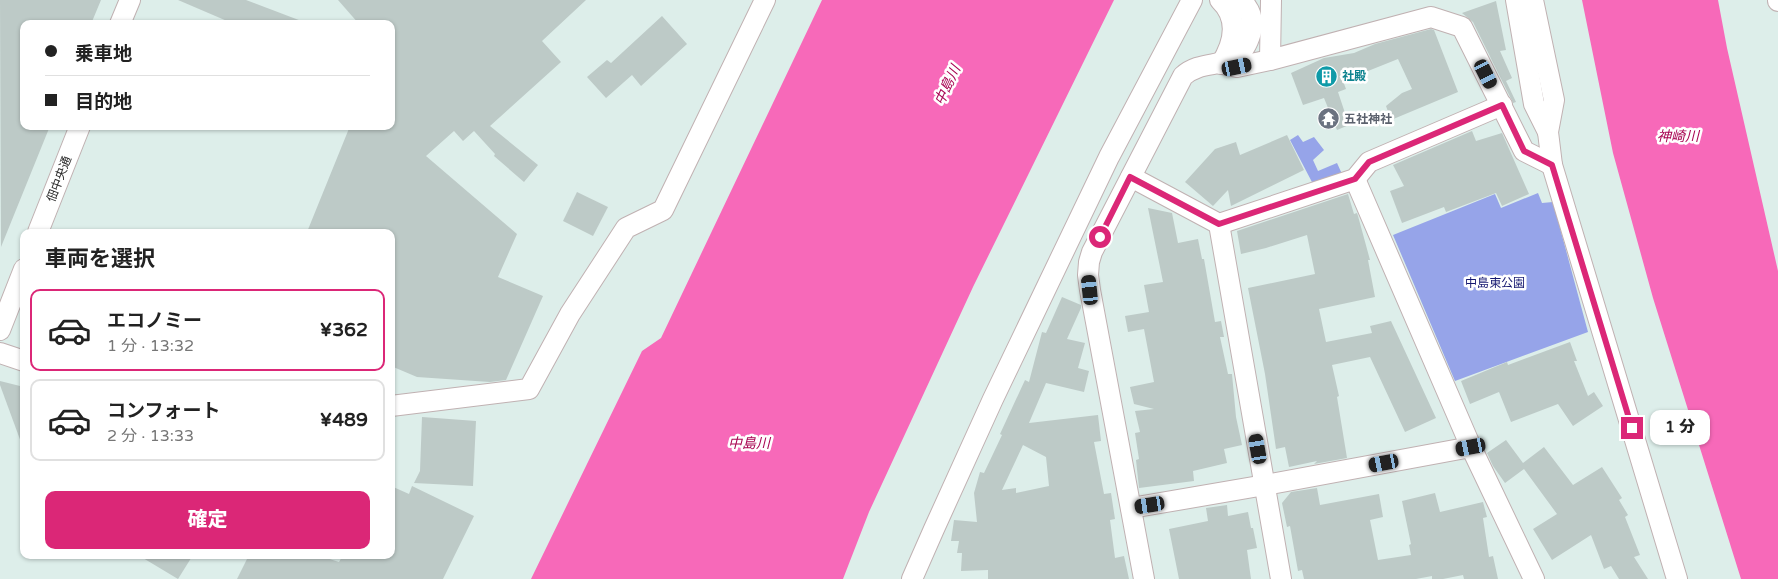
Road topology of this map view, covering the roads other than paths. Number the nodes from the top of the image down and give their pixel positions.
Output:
1 (130, 0) edge
2 (765, 0) edge
3 (1192, 0) edge
4 (1220, 0) edge
5 (1269, 0) edge
6 (1516, 0) edge
7 (1533, 0) edge
8 (1244, 4) edge
9 (122, 20) edge
10 (1270, 60) junction
11 (1221, 64) junction
12 (1502, 105) junction
13 (78, 130) edge
14 (1548, 132) junction
15 (1552, 165) junction
16 (1130, 177) junction
17 (1355, 179) junction
18 (1219, 224) junction
19 (39, 229) edge
20 (20, 279) edge
21 (0, 330) edge
22 (0, 353) edge
23 (20, 360) edge
24 (395, 406) edge
25 (1471, 447) junction
26 (1265, 485) junction
27 (1131, 508) junction
28 (912, 579) edge
29 (1144, 579) edge
30 (1281, 579) edge
31 (1534, 579) edge
32 (1678, 579) edge

1 - 9 street
2 - 24 street
3 - 28 street
4 - 11 street
5 - 8 street
5 - 10 street
6 - 14 street
7 - 14 street
8 - 11 street
10 - 11 street
10 - 12 street
11 - 16 street
12 - 15 street
12 - 17 street
13 - 19 street, 佃中央通
14 - 15 street
15 - 32 street
16 - 18 street
16 - 27 street
17 - 18 street
17 - 25 street
18 - 26 street
20 - 21 street
22 - 23 street
25 - 26 street
25 - 31 street
26 - 27 street
26 - 30 street
27 - 29 street

